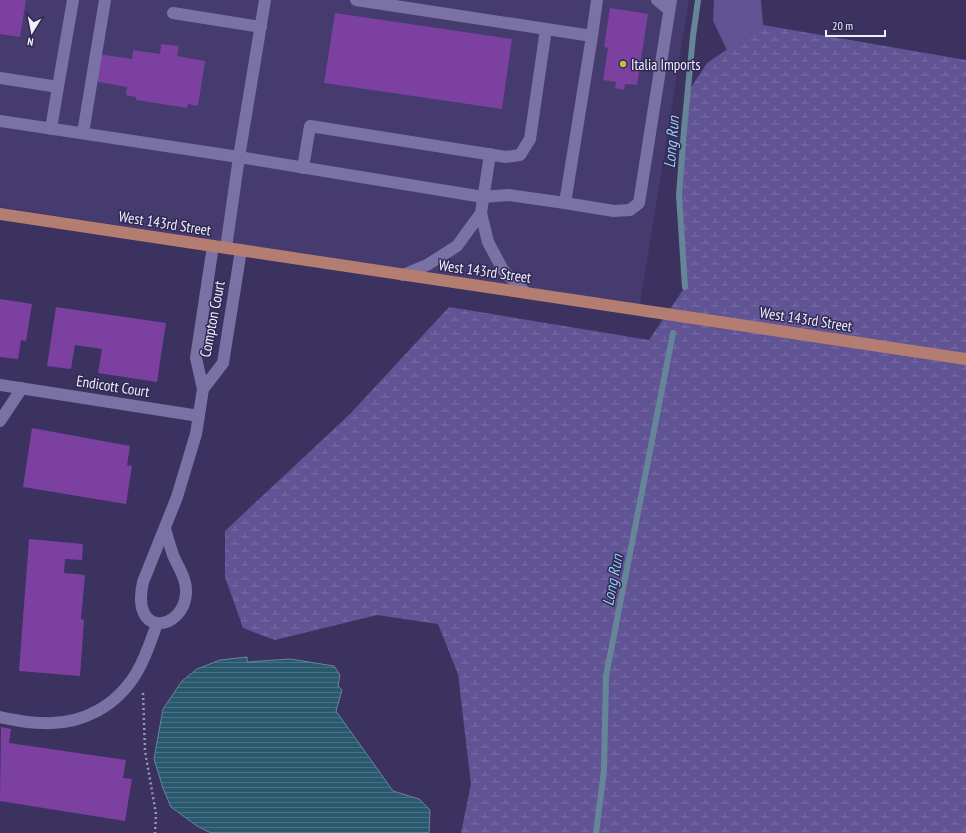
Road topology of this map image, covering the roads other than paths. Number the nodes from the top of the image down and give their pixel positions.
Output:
1 (73, 0) edge
2 (105, 0) edge
3 (265, 0) edge
4 (356, 0) edge
5 (597, 0) edge
6 (657, 0) edge
7 (670, 5) edge
8 (173, 13) dead end
9 (260, 27) junction
10 (546, 29) junction
11 (592, 36) junction
12 (0, 78) edge
13 (58, 87) junction
14 (0, 121) edge
15 (51, 129) junction
16 (83, 134) junction
17 (490, 154) junction
18 (239, 157) junction
19 (303, 168) junction
20 (483, 197) junction
21 (565, 203) junction
22 (481, 213) junction
23 (0, 214) edge
24 (213, 246) junction
25 (226, 248) junction
26 (241, 250) junction
27 (403, 275) junction
28 (526, 293) junction
29 (966, 359) edge
30 (0, 385) edge
31 (22, 388) junction
32 (203, 389) junction
33 (199, 416) junction
34 (0, 421) edge
35 (164, 528) junction
36 (157, 624) junction
37 (0, 717) edge

1 - 13 street
2 - 16 street
3 - 9 street
4 - 10 street
5 - 11 street
6 - 7 street
7 - 21 street
8 - 9 street
9 - 18 street
10 - 11 street
10 - 17 street
11 - 21 street
12 - 13 street
13 - 15 street
14 - 15 street
15 - 16 street
16 - 18 street
17 - 19 street
17 - 20 street
18 - 19 street
18 - 25 street
19 - 20 street
20 - 21 street
20 - 22 street
22 - 27 street
22 - 28 street
23 - 24 main road, West 143rd Street
24 - 25 main road, West 143rd Street
24 - 32 street, Compton Court
25 - 26 main road, West 143rd Street
26 - 27 main road, West 143rd Street
26 - 32 street, Compton Court
27 - 28 main road, West 143rd Street
28 - 29 main road, West 143rd Street
30 - 31 street, Endicott Court
31 - 33 street, Endicott Court
31 - 34 street
32 - 33 street, Compton Court
33 - 35 street, Compton Court
35 - 36 street, Compton Court
35 - 36 street
36 - 37 street

